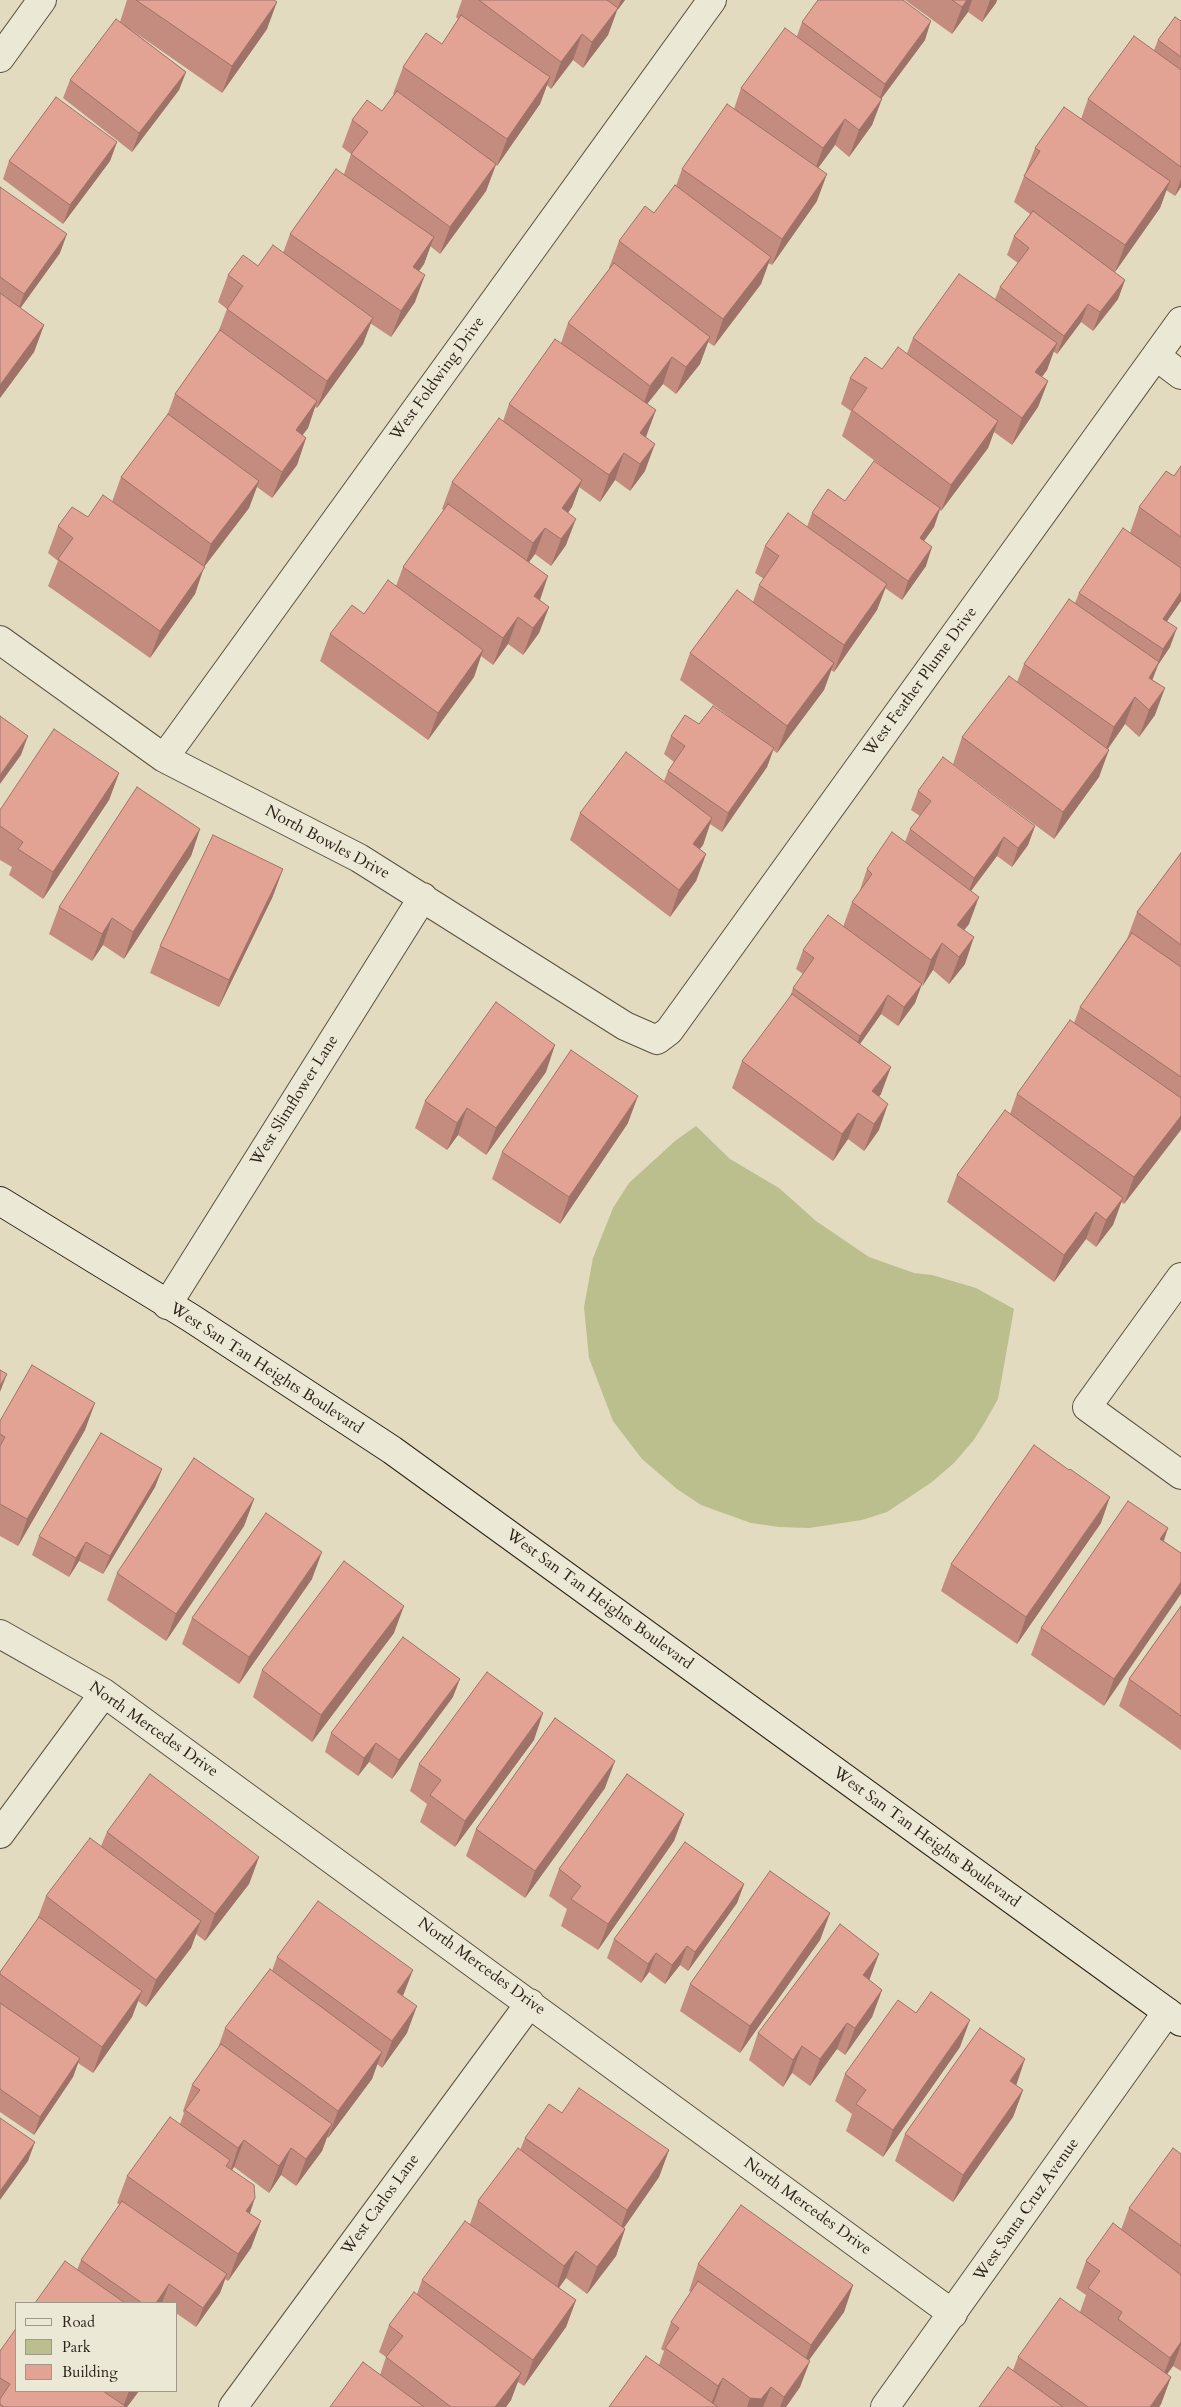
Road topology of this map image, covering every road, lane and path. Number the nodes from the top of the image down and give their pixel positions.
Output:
1 (42, 0) edge
2 (712, 0) edge
3 (0, 58) edge
4 (1181, 321) edge
5 (1156, 356) junction
6 (1181, 375) edge
7 (0, 640) edge
8 (164, 758) junction
9 (423, 897) junction
10 (658, 1040) joint
11 (0, 1201) edge
12 (1181, 1277) edge
13 (167, 1305) junction
14 (1181, 1475) edge
15 (0, 1634) edge
16 (104, 1693) junction
17 (0, 1834) edge
18 (530, 2002) junction
19 (1174, 2017) edge
20 (953, 2314) junction
21 (233, 2407) edge
22 (885, 2407) edge

1 - 3 street
2 - 8 street, West Foldwing Drive
4 - 5 street, West Feather Plume Drive
5 - 6 street
5 - 10 street, West Feather Plume Drive
7 - 8 street, North Bowles Drive
8 - 9 street, North Bowles Drive
9 - 10 street, North Bowles Drive
9 - 13 street, West Slimflower Lane
11 - 13 street, West San Tan Heights Boulevard
12 - 14 street
13 - 19 street, West San Tan Heights Boulevard
15 - 16 street, North Mercedes Drive
16 - 17 street
16 - 18 street, North Mercedes Drive
18 - 20 street, North Mercedes Drive
18 - 21 street, West Carlos Lane
19 - 20 street, West Santa Cruz Avenue
20 - 22 street, West Santa Cruz Avenue

